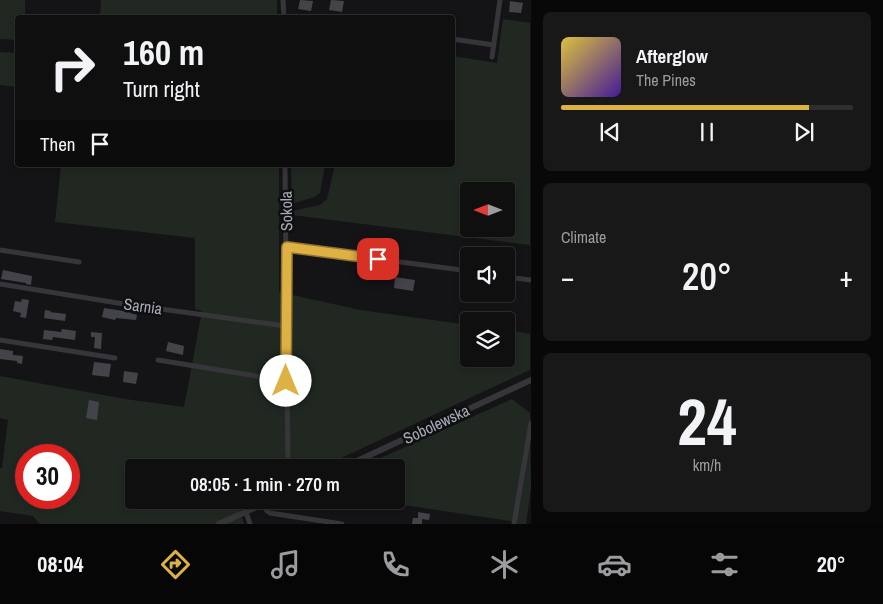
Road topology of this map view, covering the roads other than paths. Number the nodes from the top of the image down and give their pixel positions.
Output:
1 (284, 0) edge
2 (500, 0) edge
3 (284, 15) edge
4 (455, 39) edge
5 (494, 45) junction
6 (492, 57) dead end
7 (285, 167) edge
8 (287, 247) junction
9 (0, 250) edge
10 (80, 262) dead end
11 (460, 271) edge
12 (515, 278) edge
13 (530, 280) edge
14 (0, 284) edge
15 (286, 326) junction
16 (0, 340) edge
17 (115, 358) dead end
18 (158, 360) dead end
19 (530, 380) edge
20 (286, 381) junction
21 (530, 423) edge
22 (288, 459) edge
23 (361, 459) edge
24 (252, 509) edge
25 (266, 509) edge
26 (246, 512) junction
27 (219, 524) edge
28 (250, 524) edge
29 (342, 524) edge
30 (514, 524) edge

1 - 3 street
2 - 5 street
4 - 5 street
5 - 6 street
7 - 8 street, Sokola
8 - 11 street
8 - 15 street, Sokola
9 - 10 street
12 - 13 street
14 - 15 street, Sarnia
15 - 20 street, Sokola
16 - 17 street
18 - 20 street
19 - 23 street, Sobolewska
20 - 22 street, Sokola
21 - 30 street
24 - 26 street
25 - 29 street
26 - 27 street
26 - 28 street

